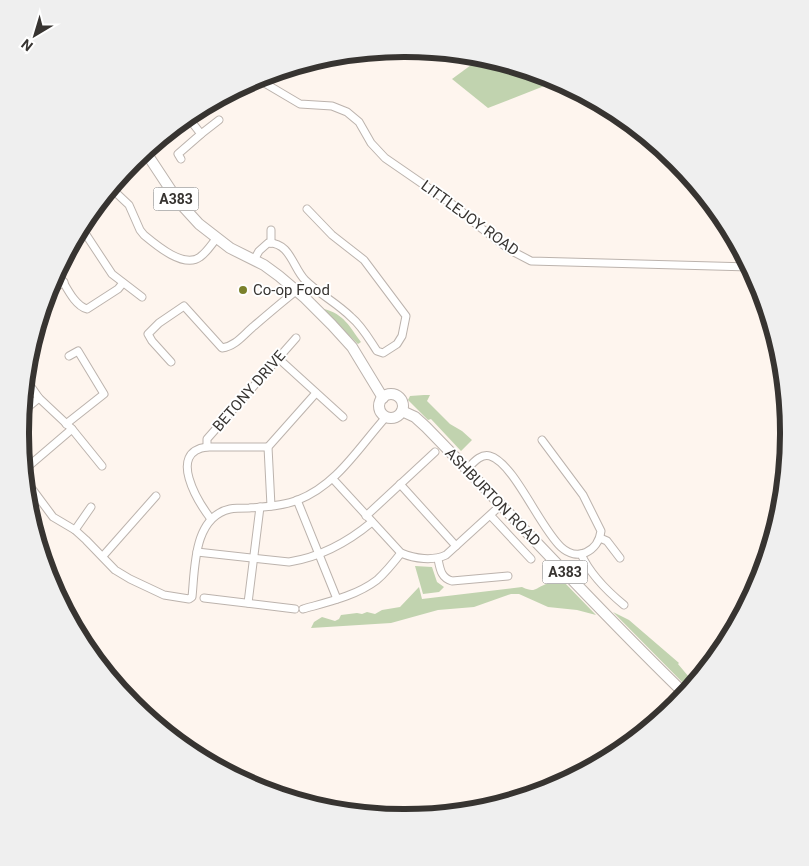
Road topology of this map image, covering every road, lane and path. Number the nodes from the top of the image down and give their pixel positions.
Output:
1 (266, 84) edge
2 (219, 120) dead end
3 (193, 123) edge
4 (201, 134) junction
5 (149, 157) edge
6 (181, 159) dead end
7 (116, 192) edge
8 (307, 209) dead end
9 (271, 230) dead end
10 (85, 235) edge
11 (216, 239) junction
12 (271, 243) junction
13 (254, 260) junction
14 (741, 267) edge
15 (62, 279) edge
16 (64, 282) junction
17 (123, 283) junction
18 (59, 285) edge
19 (296, 291) junction
20 (142, 297) dead end
21 (296, 338) dead end
22 (69, 356) dead end
23 (278, 358) junction
24 (171, 362) dead end
25 (32, 387) edge
26 (316, 393) junction
27 (39, 398) junction
28 (383, 398) junction
29 (30, 405) edge
30 (402, 411) junction
31 (386, 416) junction
32 (343, 417) dead end
33 (69, 427) junction
34 (542, 440) dead end
35 (207, 447) junction
36 (268, 447) junction
37 (434, 452) dead end
38 (30, 464) edge
39 (102, 466) dead end
40 (467, 469) junction
41 (333, 479) junction
42 (400, 484) junction
43 (34, 491) edge
44 (156, 496) dead end
45 (297, 500) junction
46 (502, 504) junction
47 (271, 506) junction
48 (91, 507) dead end
49 (260, 507) junction
50 (366, 516) junction
51 (491, 516) junction
52 (211, 519) junction
53 (372, 522) junction
54 (75, 530) junction
55 (600, 538) junction
56 (456, 546) junction
57 (197, 552) junction
58 (401, 553) junction
59 (581, 554) junction
60 (318, 555) junction
61 (103, 556) junction
62 (254, 558) junction
63 (620, 558) dead end
64 (438, 559) junction
65 (531, 559) dead end
66 (508, 576) dead end
67 (204, 598) dead end
68 (337, 599) junction
69 (248, 603) junction
70 (624, 605) dead end
71 (295, 609) dead end
72 (303, 609) dead end
73 (680, 689) edge

1 - 14 street, LITTLEJOY ROAD
2 - 4 street
3 - 4 street
4 - 6 street
5 - 11 main road, A383
7 - 11 street
8 - 12 street
9 - 12 street
10 - 17 street
11 - 13 main road, A383
12 - 13 street
13 - 19 main road, A383
15 - 16 street
16 - 17 street
16 - 18 street
17 - 20 street
19 - 24 street
19 - 28 main road, A383
21 - 23 street, BETONY DRIVE
22 - 33 street
23 - 26 street
23 - 35 street, BETONY DRIVE
25 - 27 street
26 - 32 street
26 - 36 street
27 - 29 street
27 - 33 street
28 - 30 main road, ASHBURTON ROAD / A383
28 - 31 main road, A383
30 - 31 main road
30 - 40 main road, ASHBURTON ROAD / A383
31 - 41 street
33 - 38 street
33 - 39 street
34 - 55 street
35 - 36 street
35 - 52 street
36 - 47 street
37 - 42 street
40 - 46 main road, ASHBURTON ROAD / A383
40 - 59 street
41 - 45 street
41 - 50 street
42 - 50 street
42 - 56 street
43 - 54 street
44 - 61 street
45 - 47 street
45 - 60 street
46 - 51 street
46 - 73 main road, ASHBURTON ROAD / A383
47 - 49 street
48 - 54 street
49 - 52 street
49 - 62 street
50 - 53 street
51 - 56 street
51 - 65 street
52 - 57 street
53 - 58 street
53 - 60 street
54 - 61 street
55 - 59 street
55 - 63 street
56 - 64 street
57 - 61 street
57 - 62 street
58 - 64 street
58 - 68 street
59 - 70 street
60 - 62 street
60 - 68 street
62 - 69 street
64 - 66 street
67 - 69 street
68 - 72 street
69 - 71 street

